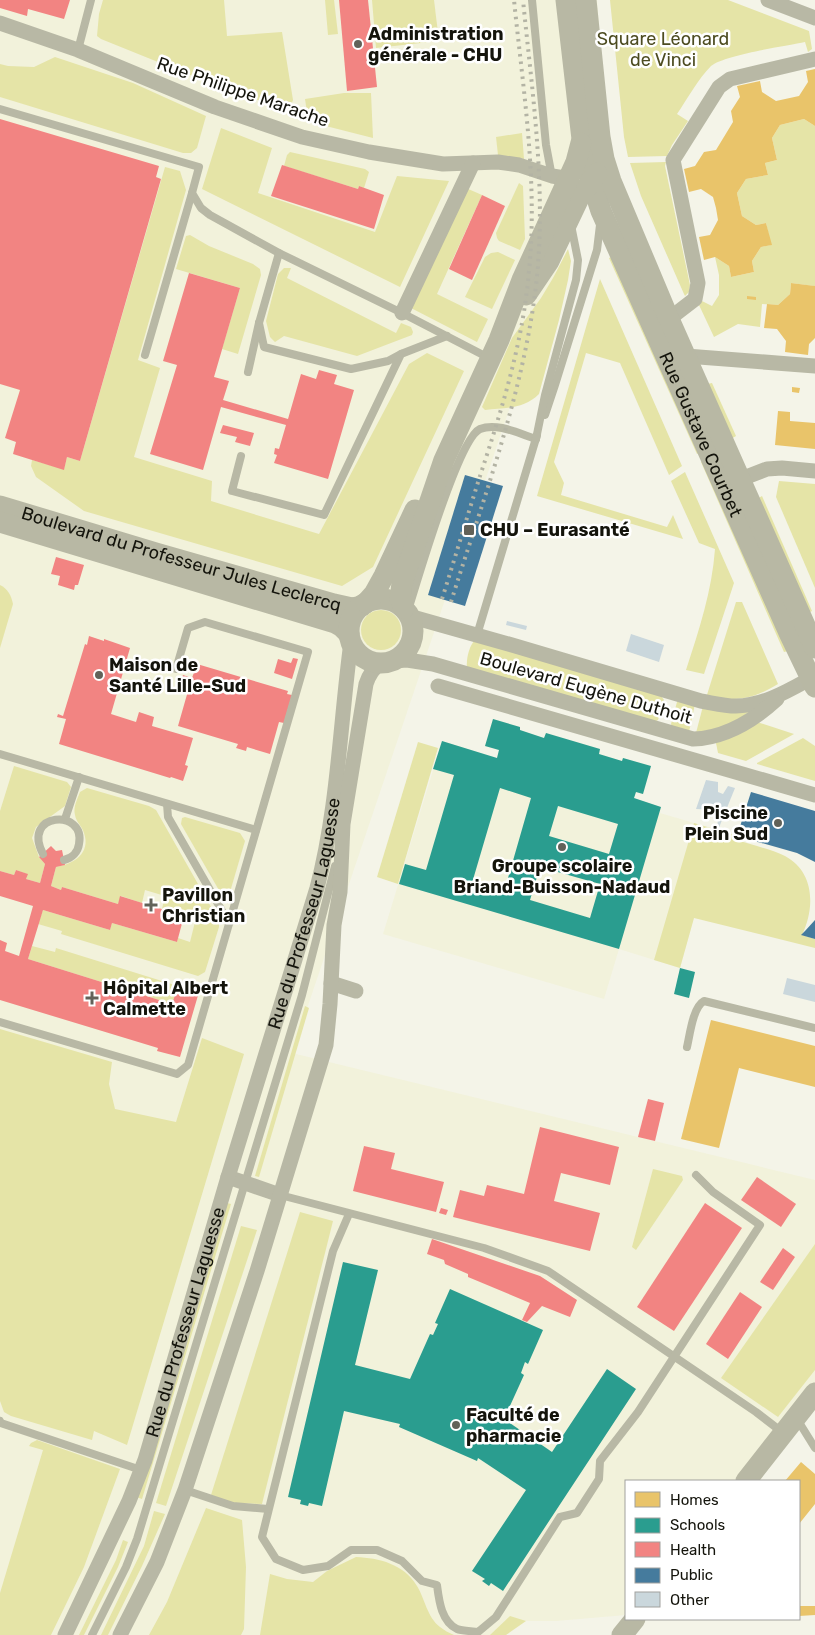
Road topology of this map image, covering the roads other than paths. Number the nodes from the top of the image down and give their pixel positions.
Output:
1 (91, 0) edge
2 (532, 0) edge
3 (566, 0) edge
4 (586, 0) edge
5 (768, 0) edge
6 (815, 18) edge
7 (0, 23) edge
8 (78, 50) junction
9 (815, 59) edge
10 (0, 109) edge
11 (582, 139) junction
12 (604, 159) junction
13 (473, 163) junction
14 (591, 180) junction
15 (192, 193) junction
16 (564, 197) junction
17 (601, 211) junction
18 (279, 253) junction
19 (402, 313) junction
20 (669, 319) junction
21 (259, 323) junction
22 (447, 336) junction
23 (494, 349) junction
24 (401, 354) junction
25 (145, 355) dead end
26 (686, 356) junction
27 (815, 366) edge
28 (248, 372) dead end
29 (467, 429) junction
30 (536, 439) junction
31 (241, 456) dead end
32 (815, 471) edge
33 (741, 479) junction
34 (0, 506) edge
35 (0, 522) edge
36 (364, 605) junction
37 (407, 612) junction
38 (477, 635) junction
39 (350, 638) junction
40 (815, 648) edge
41 (387, 662) junction
42 (176, 669) dead end
43 (814, 681) edge
44 (438, 686) dead end
45 (786, 691) junction
46 (0, 754) edge
47 (79, 777) junction
48 (815, 795) edge
49 (167, 804) junction
50 (65, 820) junction
51 (343, 824) junction
52 (256, 830) junction
53 (43, 854) dead end
54 (64, 860) dead end
55 (317, 888) junction
56 (229, 923) junction
57 (308, 968) junction
58 (331, 983) junction
59 (356, 991) dead end
60 (0, 1022) edge
61 (815, 1028) edge
62 (687, 1046) dead end
63 (696, 1175) dead end
64 (228, 1177) junction
65 (244, 1183) junction
66 (280, 1195) junction
67 (349, 1214) junction
68 (673, 1356) junction
69 (815, 1393) edge
70 (0, 1423) edge
71 (790, 1425) junction
72 (815, 1448) edge
73 (142, 1468) junction
74 (747, 1480) edge
75 (187, 1486) junction
76 (268, 1510) junction
77 (634, 1620) edge
78 (65, 1635) edge
79 (92, 1635) edge
80 (120, 1635) edge
81 (622, 1635) edge

1 - 8 lane
2 - 16 lane
3 - 11 street, Rue Gustave Courbet
4 - 12 street, Rue Gustave Courbet
5 - 6 street
7 - 8 street, Rue Philippe Marache
8 - 13 street, Rue Philippe Marache
9 - 20 street
10 - 15 lane
11 - 14 street, Rue Gustave Courbet
11 - 16 street
12 - 14 street
12 - 20 street, Rue Gustave Courbet
13 - 16 street, Rue Philippe Marache
13 - 19 street
14 - 16 street
14 - 17 street, Rue Gustave Courbet
15 - 18 lane
15 - 25 lane
16 - 23 street
16 - 30 lane
17 - 30 lane
17 - 43 street, Rue Gustave Courbet
18 - 19 lane
18 - 21 lane
19 - 22 lane
20 - 26 street, Rue Gustave Courbet
21 - 24 lane
21 - 28 lane
22 - 23 lane
22 - 24 lane
23 - 29 street
24 - 31 lane
26 - 27 street
26 - 33 street, Rue Gustave Courbet
29 - 30 lane
29 - 36 street
29 - 37 street
30 - 38 lane
32 - 33 street
33 - 40 street, Rue Gustave Courbet
34 - 36 street, Boulevard du Professeur Jules Leclercq
35 - 39 street, Boulevard du Professeur Jules Leclercq
36 - 37 street
36 - 39 street
37 - 38 street, Boulevard Eugène Duthoit
37 - 41 street
38 - 45 street, Boulevard Eugène Duthoit
39 - 41 street
39 - 55 street, Rue du Professeur Laguesse
41 - 45 street, Boulevard Eugène Duthoit
41 - 51 street, Rue du Professeur Laguesse
42 - 52 lane
43 - 45 street, Boulevard Eugène Duthoit
44 - 48 street
46 - 47 lane
47 - 49 lane
47 - 50 lane
49 - 52 lane
49 - 56 lane
50 - 53 lane
50 - 54 lane
51 - 57 lane
51 - 58 street, Rue du Professeur Laguesse
52 - 56 lane
55 - 57 lane
55 - 64 street, Rue du Professeur Laguesse
56 - 60 lane
57 - 65 lane
58 - 59 street
58 - 66 street, Rue du Professeur Laguesse
61 - 62 lane
63 - 68 lane
64 - 65 street
64 - 73 street, Rue du Professeur Laguesse
65 - 66 street
65 - 79 lane
66 - 67 lane
66 - 75 street, Rue du Professeur Laguesse
67 - 68 lane
67 - 76 lane
68 - 71 lane
68 - 76 lane
69 - 71 street
70 - 73 lane
71 - 72 lane
71 - 74 street
73 - 78 street, Rue du Professeur Laguesse
75 - 76 lane
75 - 80 street, Rue du Professeur Laguesse
77 - 81 street

